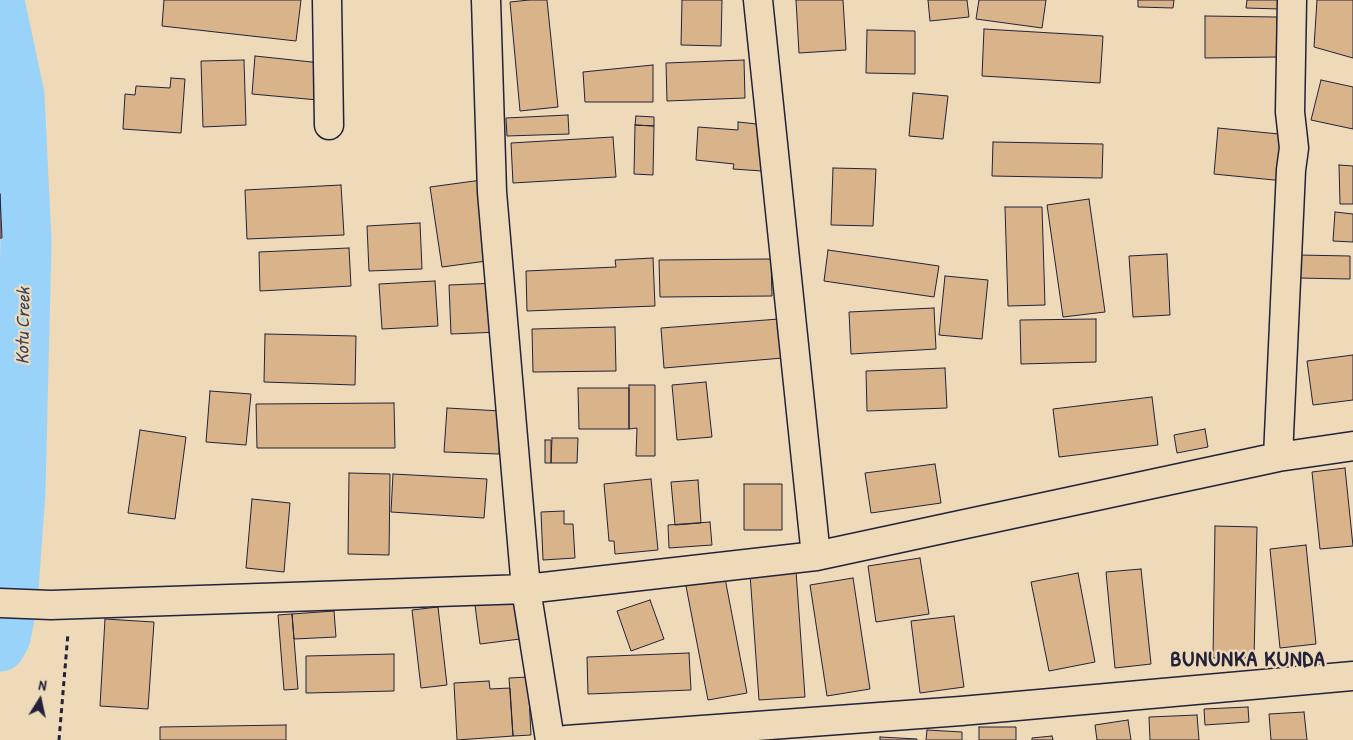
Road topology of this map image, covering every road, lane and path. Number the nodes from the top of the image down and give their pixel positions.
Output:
1 (327, 0) edge
2 (486, 0) edge
3 (758, 0) edge
4 (1292, 0) edge
5 (329, 125) dead end
6 (1353, 446) edge
7 (1278, 457) junction
8 (816, 556) junction
9 (526, 589) junction
10 (0, 603) edge
11 (70, 605) junction
12 (1353, 676) edge
13 (59, 740) edge
14 (550, 740) edge
15 (566, 740) edge

1 - 5 street
2 - 9 street
3 - 8 street
4 - 7 street
6 - 7 street
7 - 8 street
8 - 9 street
9 - 11 street
9 - 14 street
10 - 11 street
11 - 13 path
12 - 15 street

